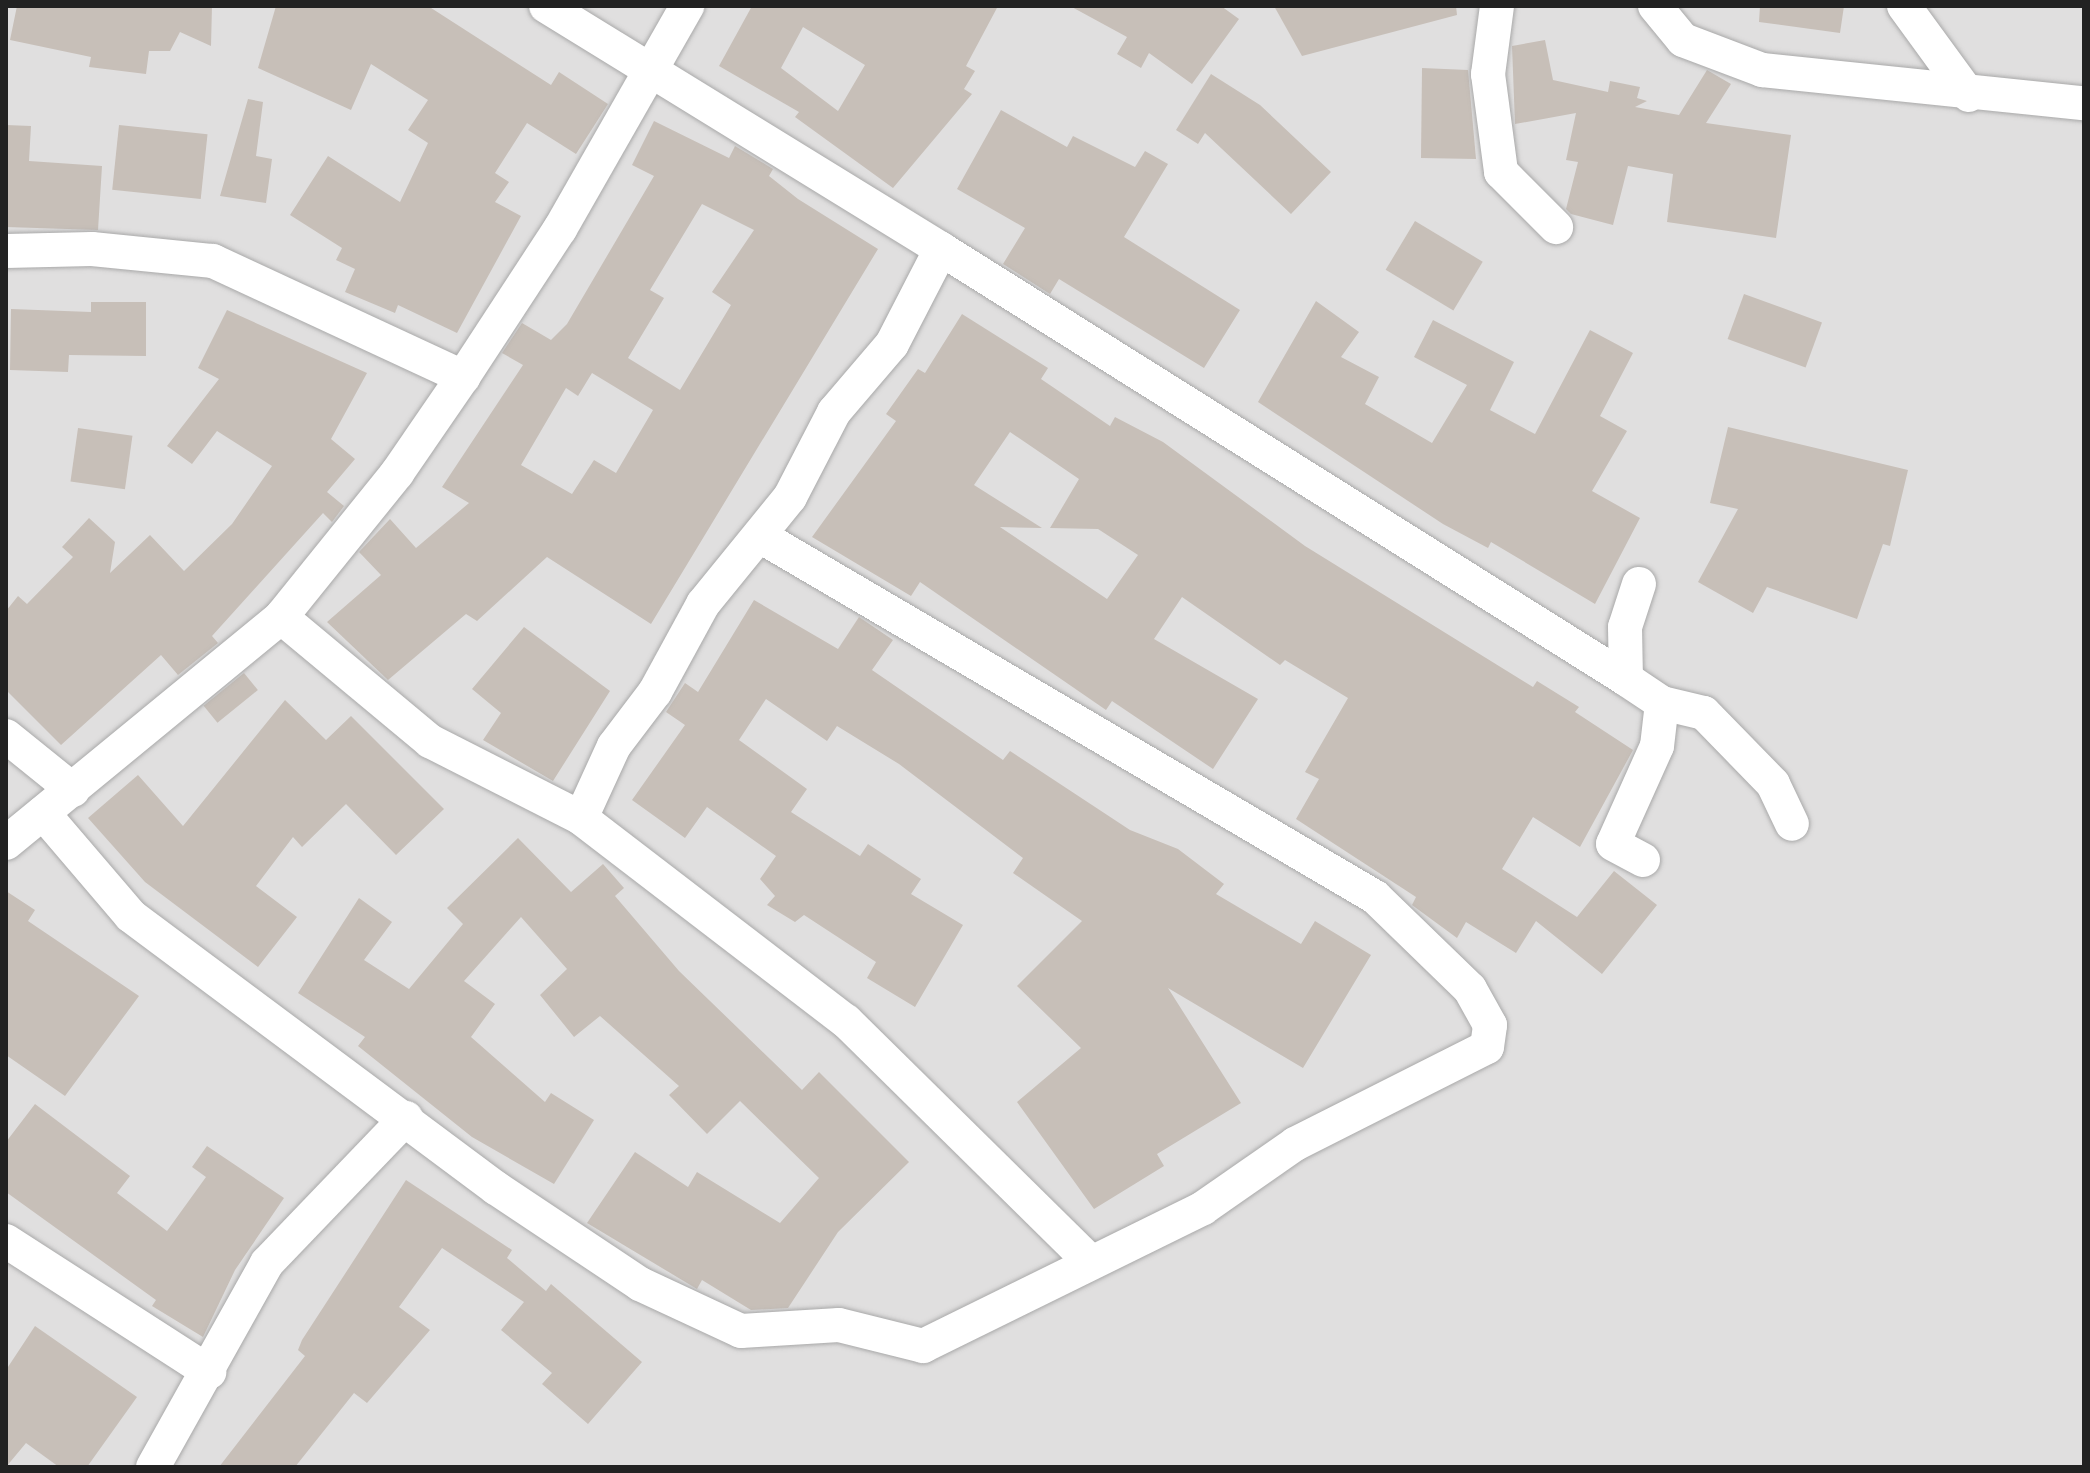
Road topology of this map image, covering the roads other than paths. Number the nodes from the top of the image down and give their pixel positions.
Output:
1 (546, 6) edge
2 (687, 6) edge
3 (1497, 6) edge
4 (1655, 6) edge
5 (1904, 6) edge
6 (647, 66) junction
7 (1969, 95) junction
8 (2084, 103) edge
9 (1556, 227) dead end
10 (941, 249) junction
11 (6, 251) edge
12 (463, 377) junction
13 (760, 536) junction
14 (1639, 584) dead end
15 (281, 617) junction
16 (1626, 679) junction
17 (1662, 703) junction
18 (6, 736) edge
19 (73, 790) junction
20 (43, 813) junction
21 (581, 818) junction
22 (1792, 824) dead end
23 (6, 843) edge
24 (1643, 860) dead end
25 (406, 1118) junction
26 (6, 1241) edge
27 (1087, 1259) junction
28 (209, 1372) junction
29 (153, 1467) edge

1 - 6 street
2 - 6 street
3 - 9 street
4 - 7 street
5 - 7 street
6 - 10 street
6 - 12 street
7 - 8 street
10 - 13 street
10 - 16 street
11 - 12 street
12 - 15 street
13 - 21 street
13 - 27 street
14 - 16 street
15 - 19 street
15 - 21 street
16 - 17 street
17 - 22 street
17 - 24 street
18 - 19 street
19 - 20 street
20 - 23 street
20 - 25 street
21 - 27 street
25 - 27 street
25 - 28 street
26 - 28 street
28 - 29 street

